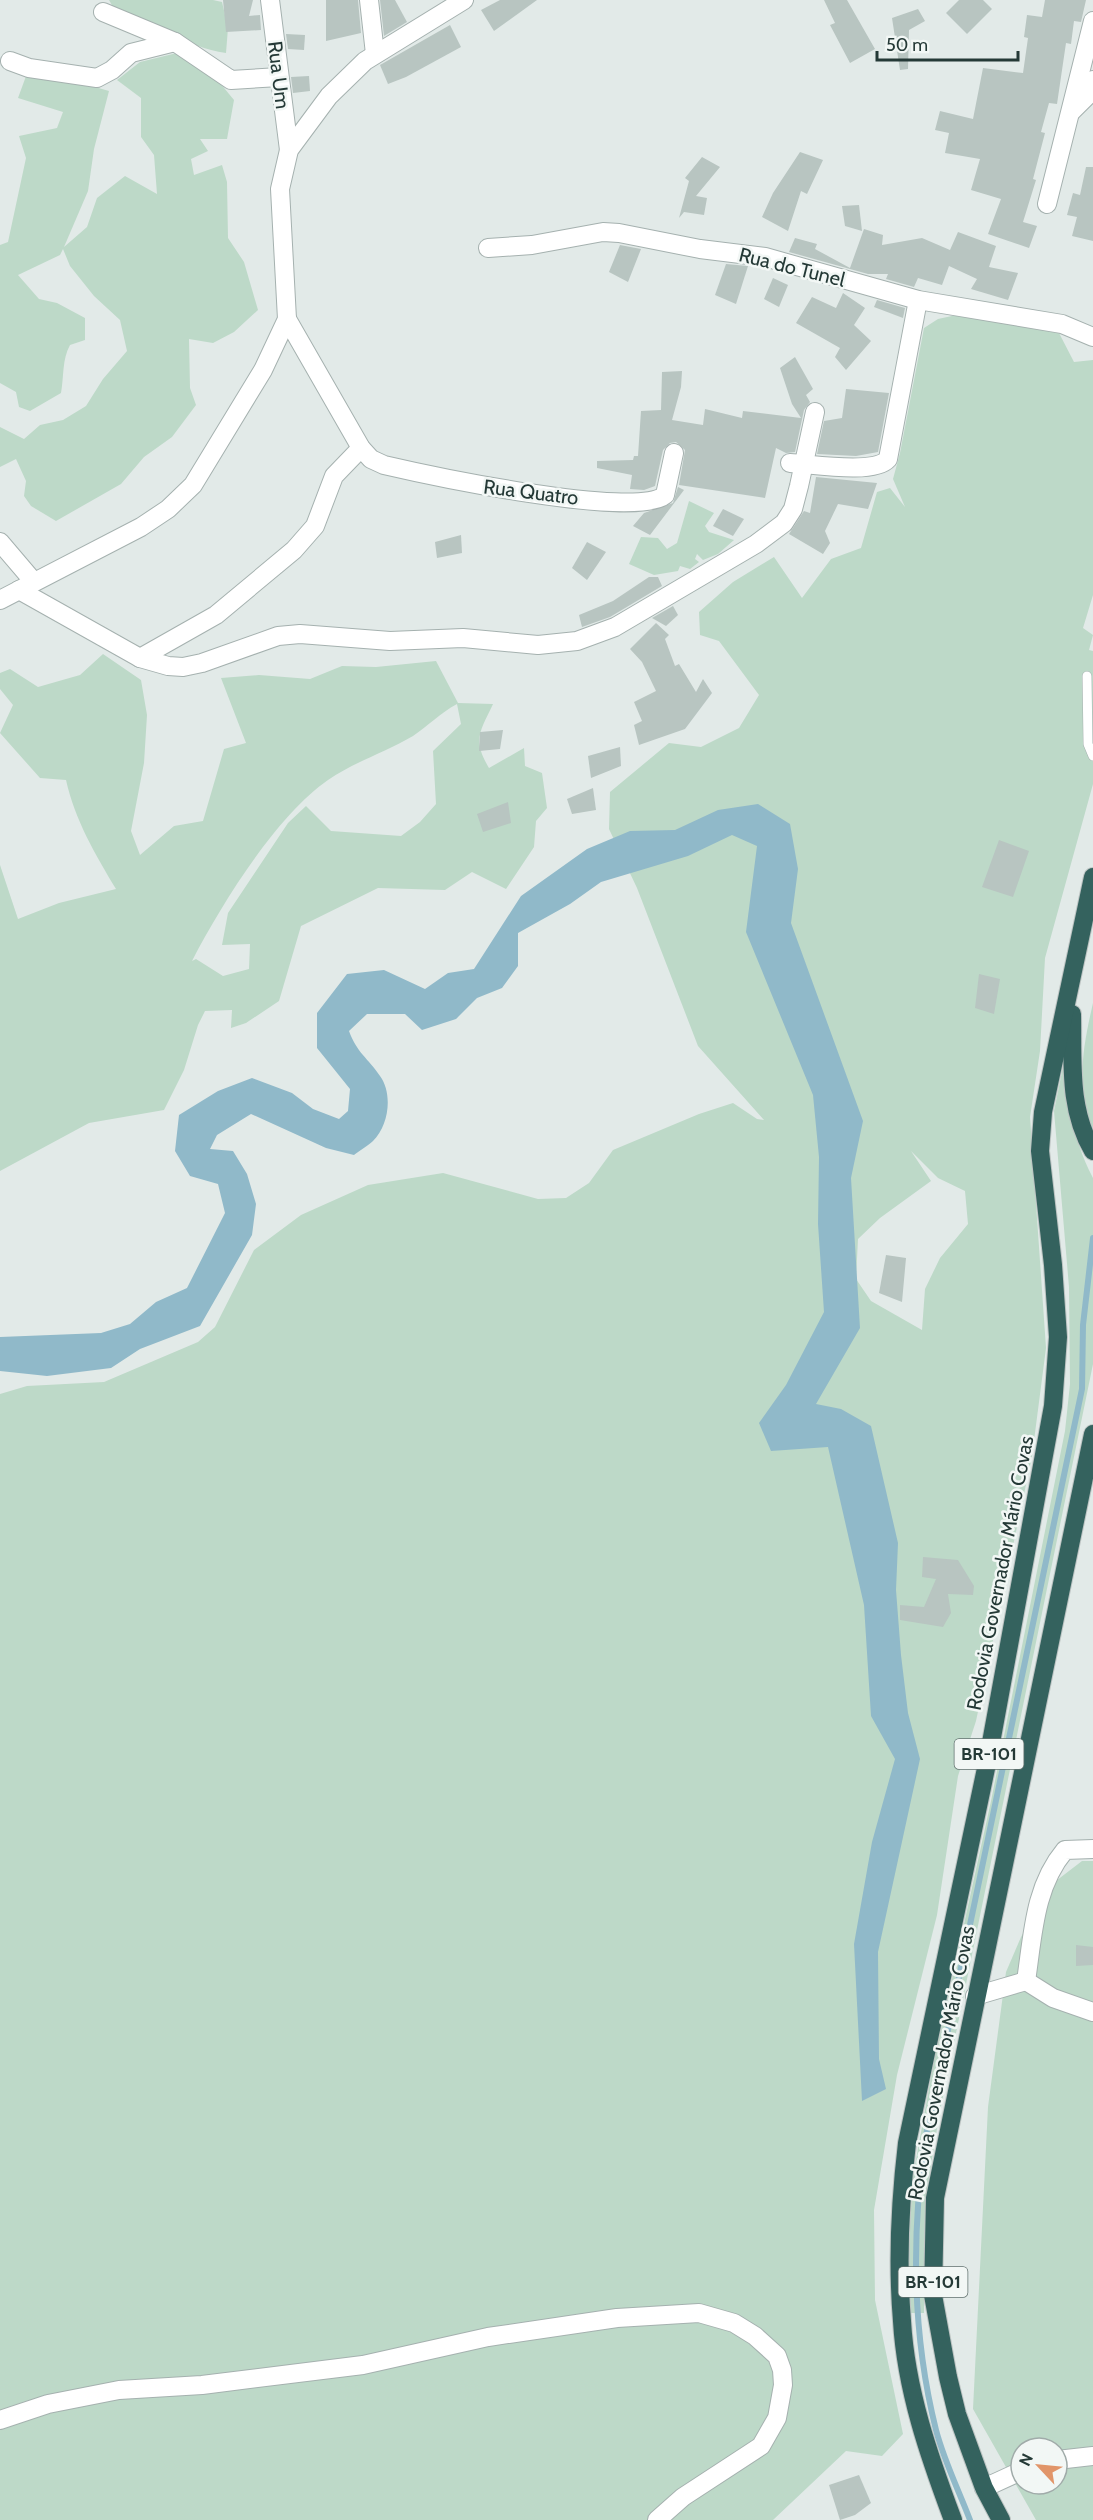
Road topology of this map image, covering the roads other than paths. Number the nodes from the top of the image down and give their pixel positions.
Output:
1 (270, 0) edge
2 (369, 0) edge
3 (464, 0) edge
4 (103, 12) dead end
5 (1093, 21) edge
6 (175, 42) junction
7 (375, 54) junction
8 (10, 62) dead end
9 (279, 77) junction
10 (1093, 80) edge
11 (1070, 113) junction
12 (289, 150) junction
13 (1047, 204) dead end
14 (488, 248) dead end
15 (918, 300) junction
16 (287, 319) junction
17 (1093, 337) edge
18 (814, 412) dead end
19 (360, 448) junction
20 (674, 453) dead end
21 (797, 464) junction
22 (0, 542) edge
23 (26, 586) junction
24 (0, 600) edge
25 (140, 657) junction
26 (1087, 676) dead end
27 (1093, 756) edge
28 (1093, 877) edge
29 (1071, 982) junction
30 (1093, 1151) edge
31 (1093, 1434) edge
32 (1093, 1849) edge
33 (1026, 1981) junction
34 (975, 1996) junction
35 (1093, 2012) edge
36 (0, 2420) edge
37 (1093, 2456) edge
38 (1069, 2459) edge
39 (1009, 2477) edge
40 (984, 2488) junction
41 (657, 2520) edge
42 (953, 2520) edge
43 (1001, 2520) edge

1 - 9 street, Rua Um
2 - 7 street
3 - 7 street
4 - 6 street
5 - 11 street
6 - 8 street
6 - 9 street
7 - 12 street
9 - 12 street, Rua Um
10 - 11 street
11 - 13 street
12 - 16 street
14 - 15 street, Rua do Tunel
15 - 17 street, Rua do Tunel
15 - 21 street
16 - 19 street, Rua Quatro
16 - 23 street
18 - 21 street
19 - 20 street, Rua Quatro
19 - 25 street
21 - 25 street
22 - 23 street
23 - 24 street
23 - 25 street
26 - 27 lane
28 - 29 highway, Rodovia Governador Mário Covas / BR-101
29 - 30 highway
29 - 42 highway, Rodovia Governador Mário Covas / BR-101
31 - 34 highway, Rodovia Governador Mário Covas / BR-101
32 - 33 street
33 - 34 street
33 - 35 street
34 - 40 highway, Rodovia Governador Mário Covas / BR-101
36 - 41 street
37 - 38 street
39 - 40 street
40 - 43 highway, Rodovia Governador Mário Covas / BR-101

